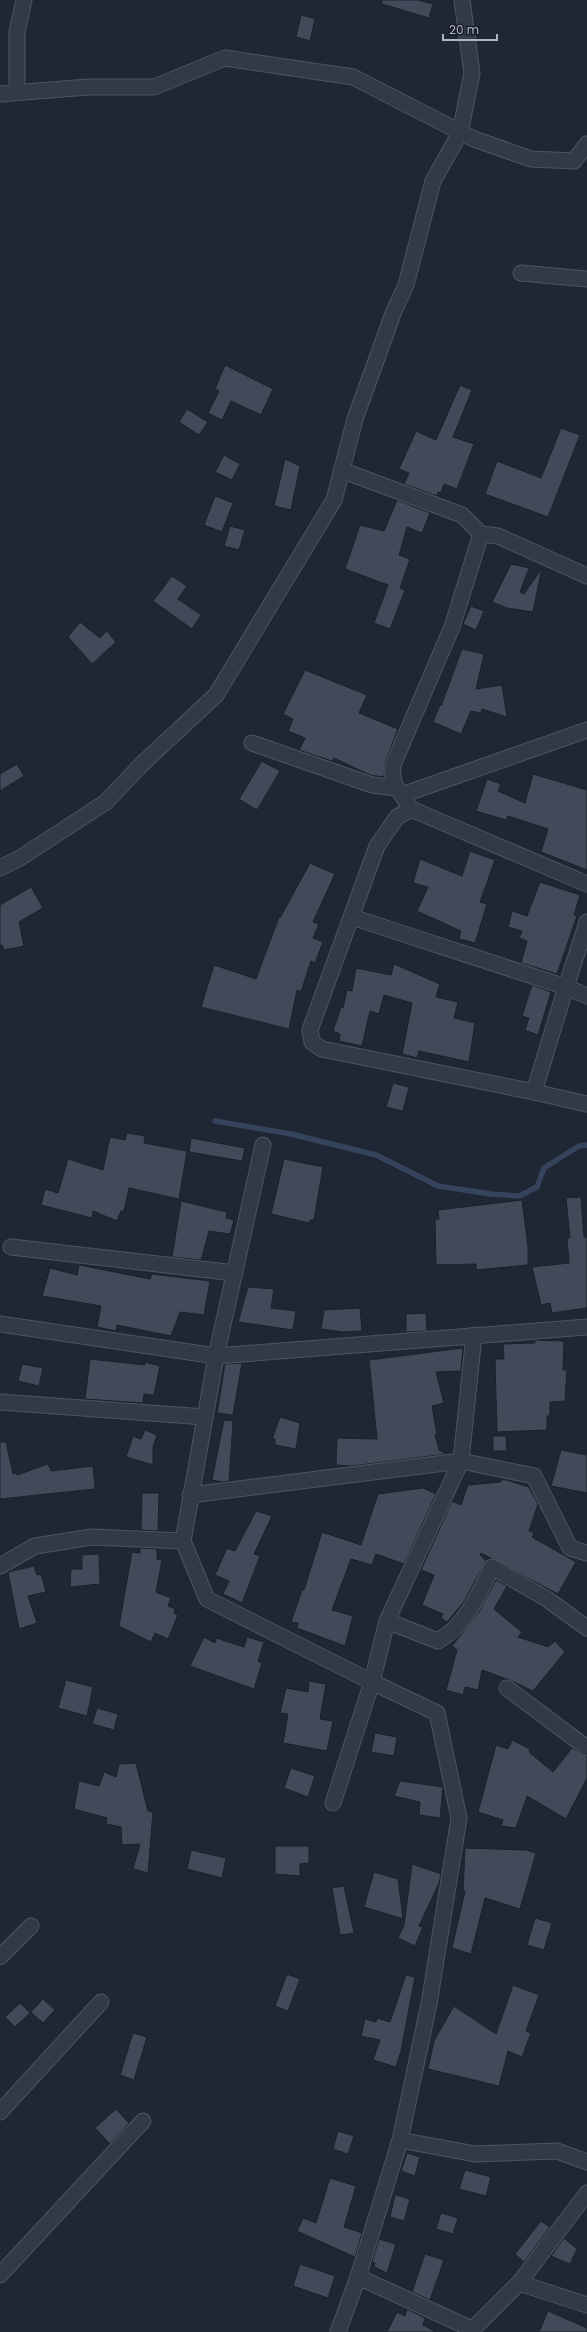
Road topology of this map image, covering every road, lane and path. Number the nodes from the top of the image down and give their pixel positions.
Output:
1 (24, 0) edge
2 (462, 0) edge
3 (17, 92) junction
4 (0, 94) edge
5 (460, 133) junction
6 (587, 144) edge
7 (520, 273) dead end
8 (587, 279) edge
9 (341, 470) junction
10 (481, 534) junction
11 (587, 576) edge
12 (587, 730) edge
13 (252, 743) dead end
14 (399, 792) junction
15 (411, 809) junction
16 (0, 868) edge
17 (587, 884) edge
18 (352, 917) junction
19 (587, 922) edge
20 (566, 987) junction
21 (587, 996) edge
22 (534, 1092) junction
23 (587, 1104) edge
24 (263, 1145) dead end
25 (11, 1246) dead end
26 (235, 1273) junction
27 (0, 1324) edge
28 (587, 1327) edge
29 (474, 1334) junction
30 (216, 1356) junction
31 (0, 1402) edge
32 (204, 1417) junction
33 (461, 1461) junction
34 (190, 1496) junction
35 (183, 1541) junction
36 (587, 1553) edge
37 (0, 1566) edge
38 (387, 1622) junction
39 (587, 1628) edge
40 (372, 1682) junction
41 (507, 1688) dead end
42 (587, 1748) edge
43 (333, 1803) dead end
44 (30, 1926) dead end
45 (0, 1957) edge
46 (100, 2002) dead end
47 (0, 2112) edge
48 (143, 2121) dead end
49 (400, 2140) junction
50 (587, 2162) edge
51 (587, 2193) edge
52 (0, 2275) edge
53 (358, 2277) junction
54 (519, 2283) junction
55 (587, 2305) edge
56 (471, 2331) edge
57 (338, 2332) edge

1 - 3 street
2 - 5 street
3 - 4 street
3 - 5 street
5 - 6 street
5 - 9 street
7 - 8 street
9 - 10 street
9 - 16 street
10 - 11 street
10 - 14 street
12 - 14 street
13 - 14 street
14 - 15 street
15 - 17 street
15 - 18 street
18 - 20 street
18 - 22 street
19 - 20 street
20 - 21 street
20 - 22 street
22 - 23 street
24 - 26 street
25 - 26 street
26 - 30 street
27 - 30 street
28 - 29 street
29 - 30 street
29 - 33 street
30 - 32 street
31 - 32 street
32 - 34 street
33 - 34 street
33 - 36 street
33 - 38 street
34 - 35 street
35 - 37 street
35 - 40 street
38 - 39 street
38 - 40 street
40 - 43 street
40 - 49 street
41 - 42 street
44 - 45 street
46 - 47 street
48 - 52 street
49 - 50 street
49 - 53 street
51 - 54 street
53 - 56 street
53 - 57 street
54 - 55 street
54 - 56 street

